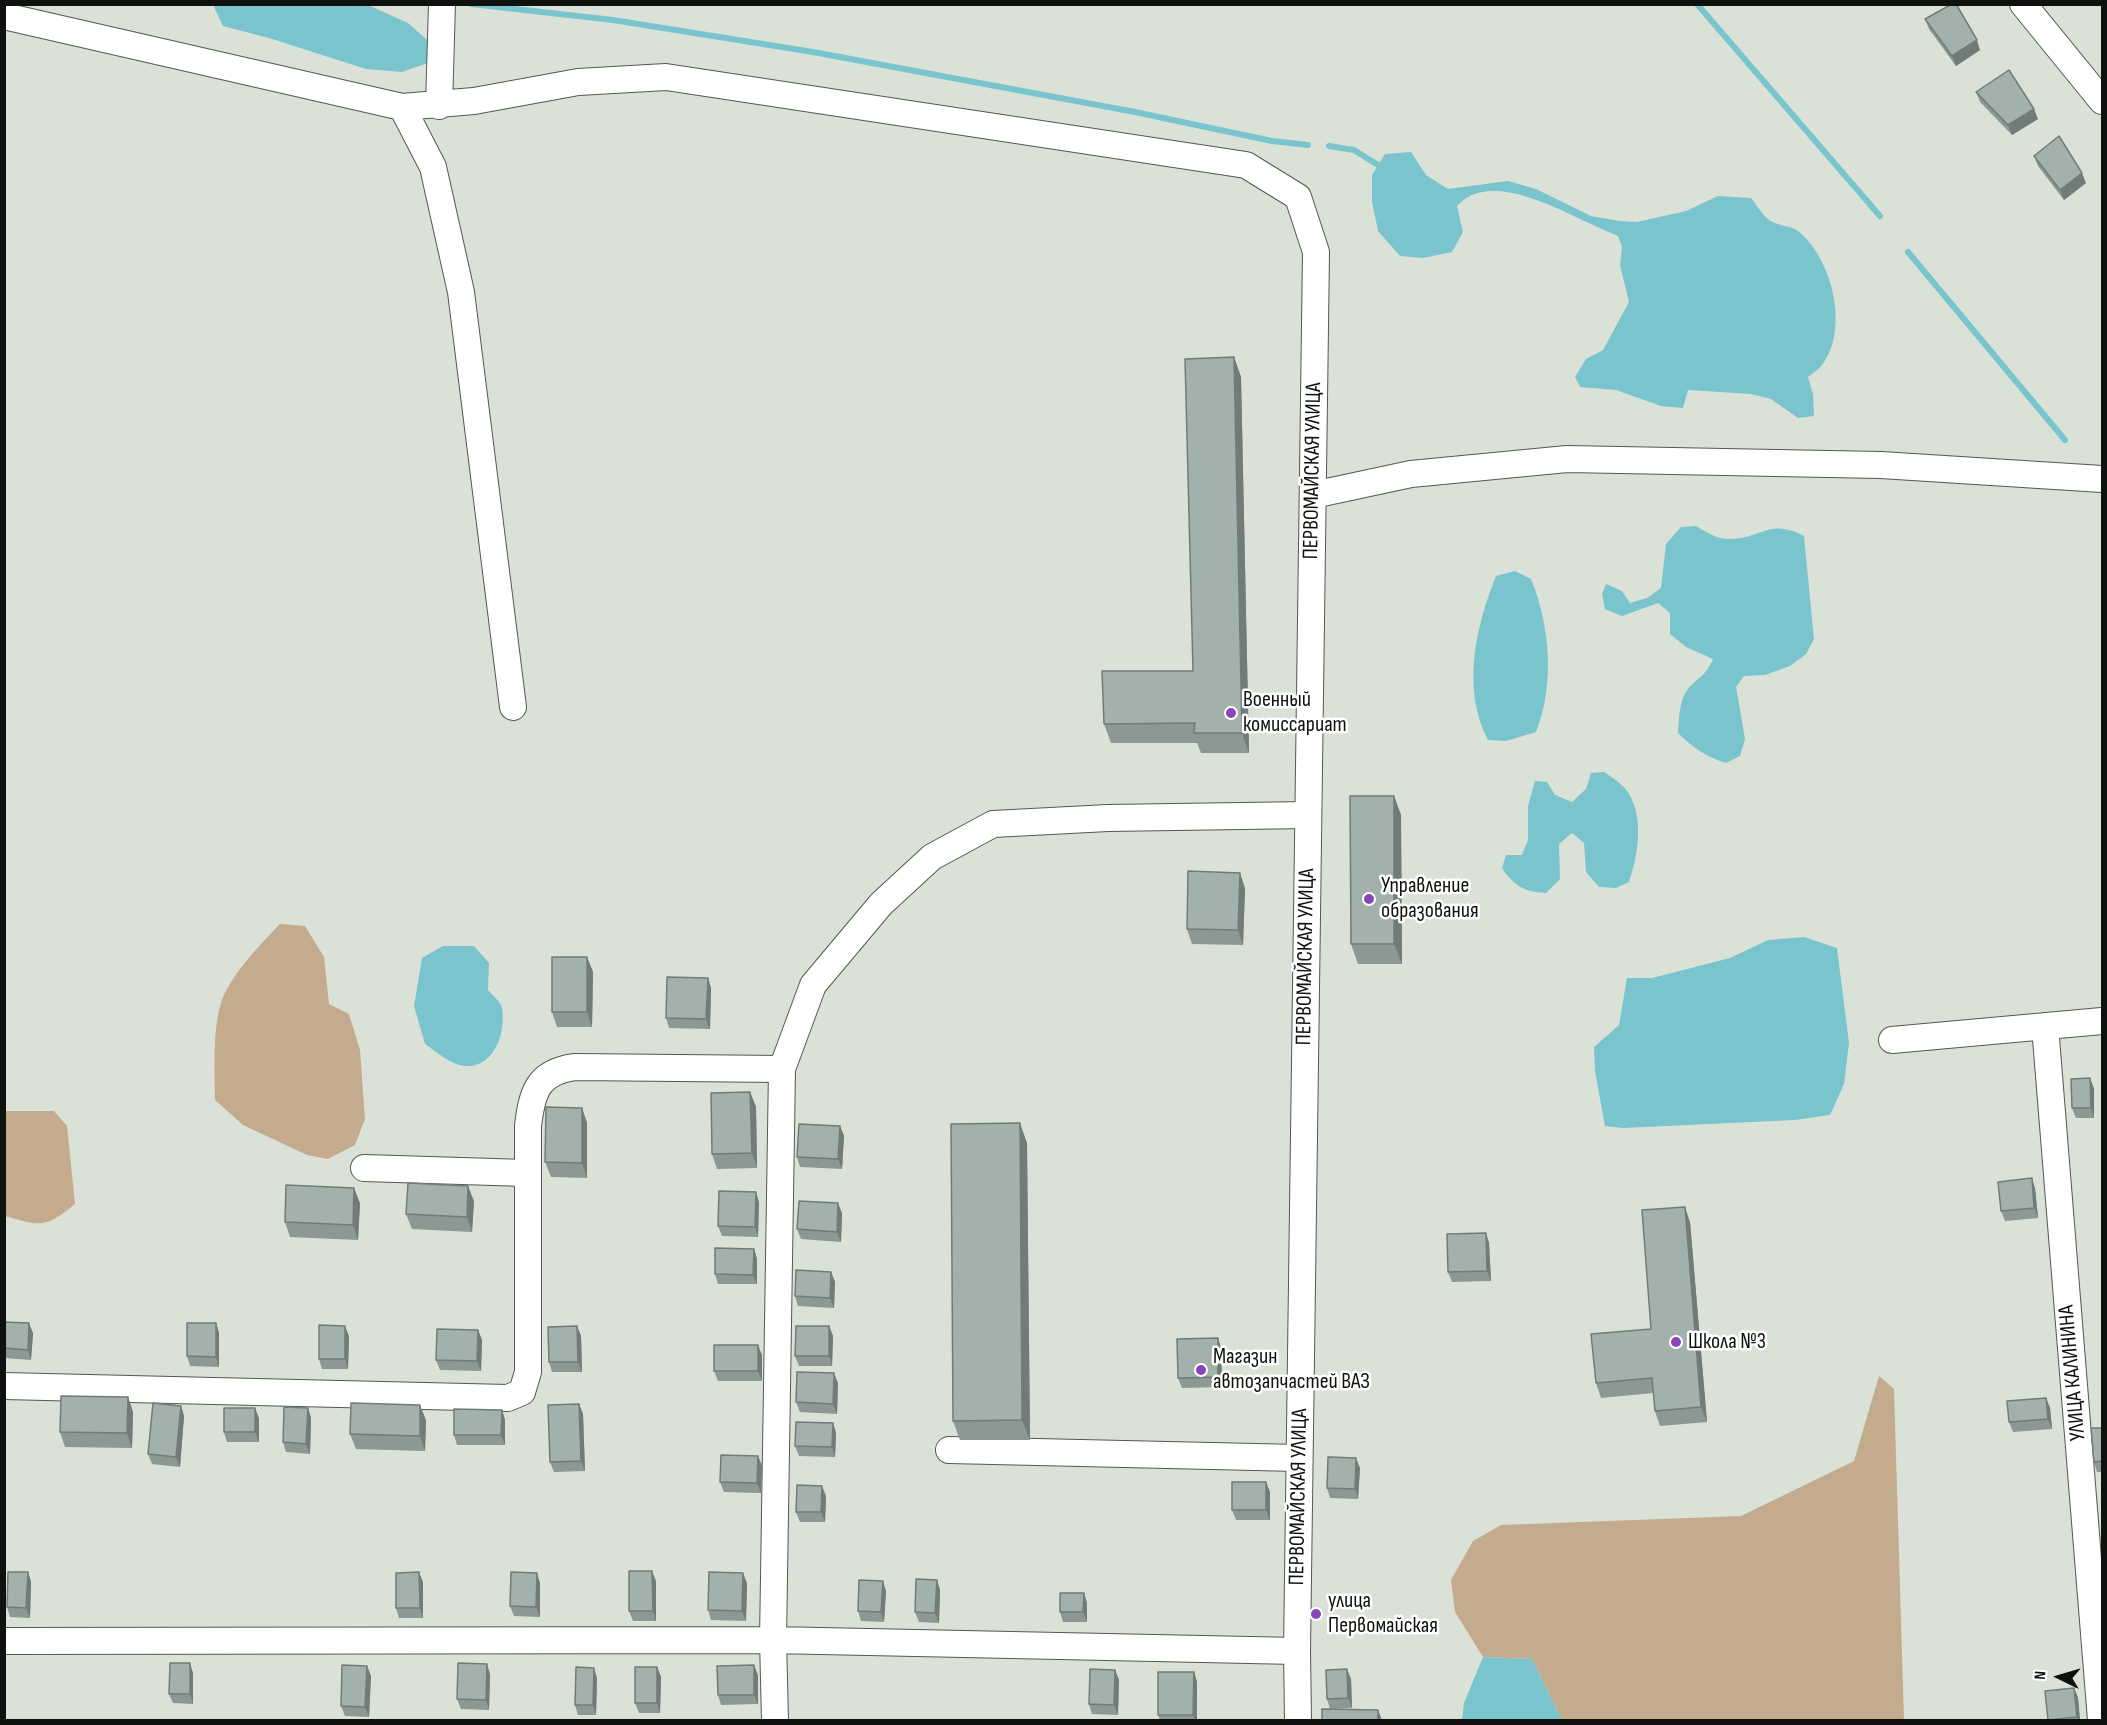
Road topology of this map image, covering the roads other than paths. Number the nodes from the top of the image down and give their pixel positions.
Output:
1 (442, 4) edge
2 (2023, 4) edge
3 (4, 16) edge
4 (2103, 101) edge
5 (439, 106) junction
6 (402, 107) junction
7 (2103, 479) edge
8 (1312, 495) junction
9 (513, 707) dead end
10 (1308, 815) junction
11 (2103, 1022) edge
12 (2045, 1026) junction
13 (1892, 1040) dead end
14 (782, 1069) junction
15 (364, 1168) dead end
16 (526, 1173) junction
17 (4, 1386) edge
18 (949, 1450) dead end
19 (1299, 1458) junction
20 (773, 1640) junction
21 (4, 1641) edge
22 (1297, 1652) junction
23 (2099, 1654) edge
24 (775, 1720) edge
25 (1298, 1720) edge
26 (2101, 1720) edge

1 - 5 street
2 - 4 street
3 - 6 street
5 - 6 street
5 - 8 street, ПЕРВОМАЙСКАЯ УЛИЦА
6 - 9 street
7 - 8 street
8 - 10 street, ПЕРВОМАЙСКАЯ УЛИЦА
10 - 14 street
10 - 19 street, ПЕРВОМАЙСКАЯ УЛИЦА
11 - 12 street
12 - 13 street
12 - 23 street, УЛИЦА КАЛИНИНА
14 - 16 street
14 - 20 street
15 - 16 street
16 - 17 street
18 - 19 street
19 - 22 street, ПЕРВОМАЙСКАЯ УЛИЦА
20 - 21 street
20 - 22 street
20 - 24 street
22 - 25 street, ПЕРВОМАЙСКАЯ УЛИЦА
23 - 26 street, УЛИЦА КАЛИНИНА

